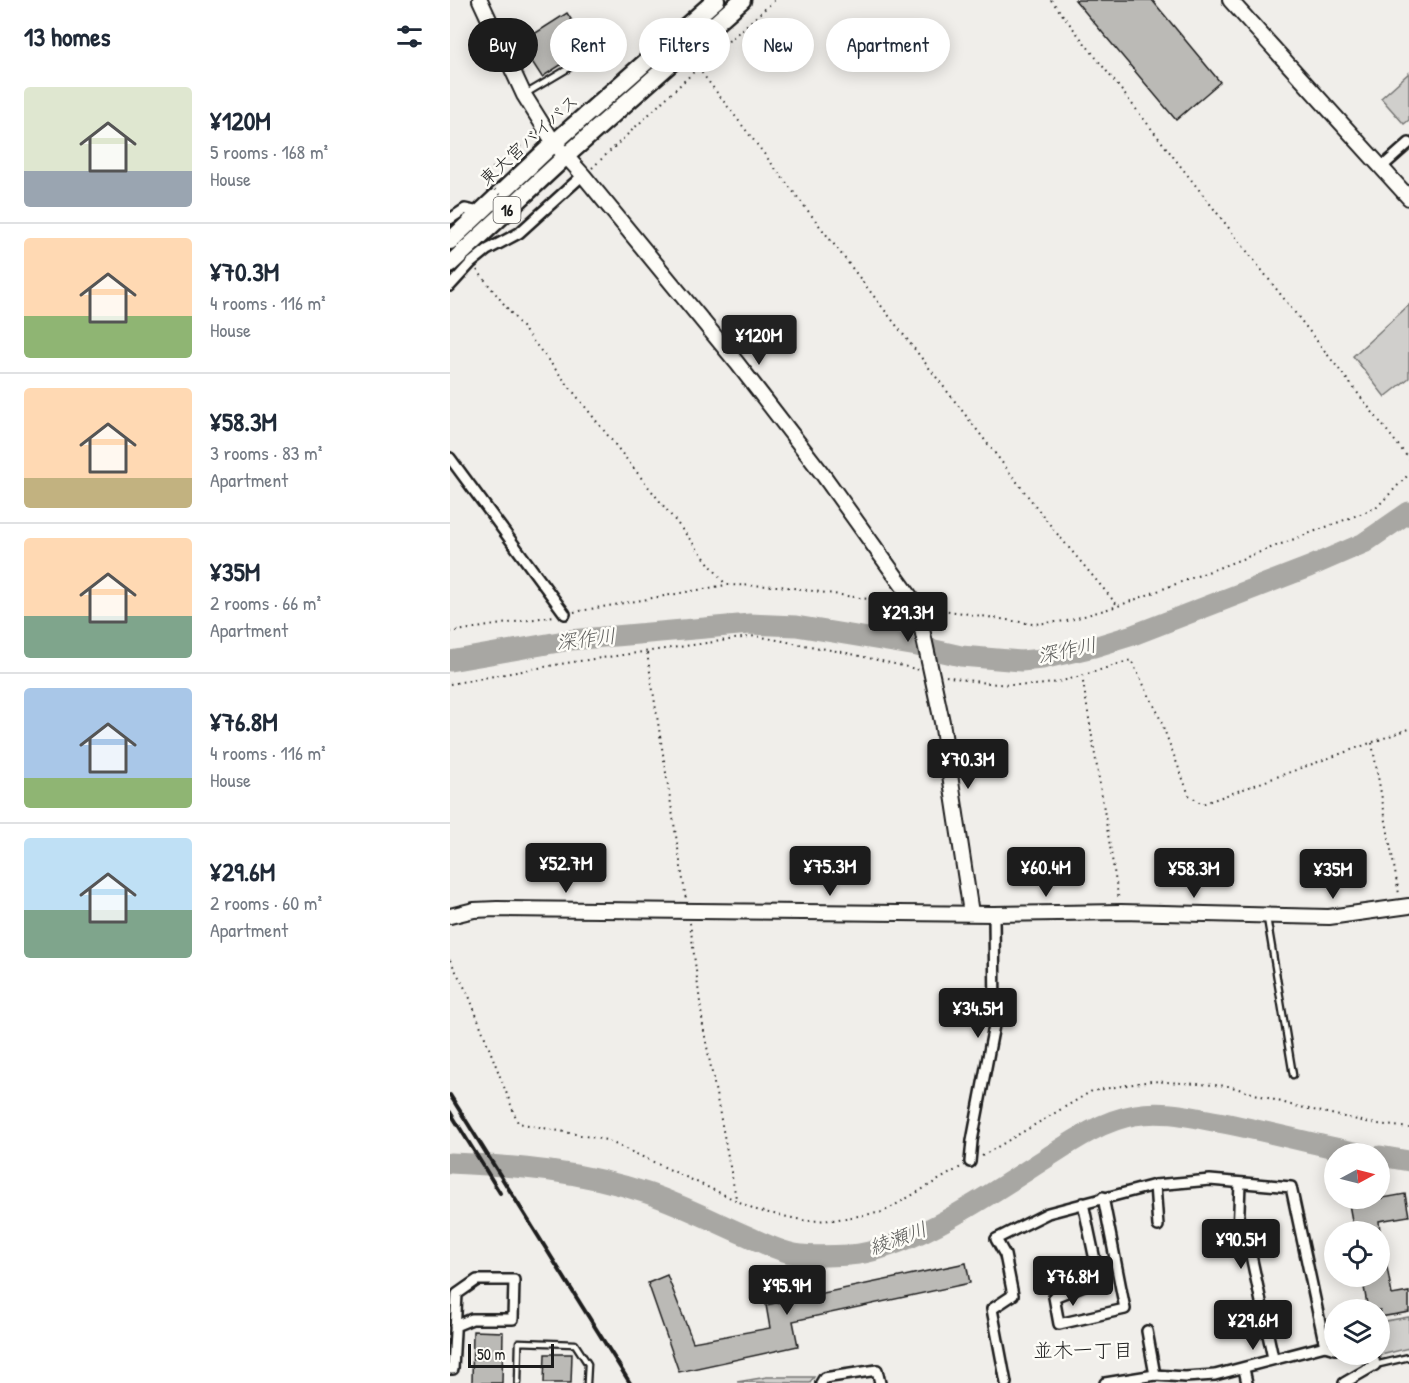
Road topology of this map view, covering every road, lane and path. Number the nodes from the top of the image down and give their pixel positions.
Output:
1 (480, 0) edge
2 (716, 0) edge
3 (742, 0) edge
4 (775, 0) edge
5 (1051, 0) edge
6 (1230, 0) edge
7 (730, 40) edge
8 (563, 72) edge
9 (694, 72) edge
10 (701, 72) edge
11 (524, 95) junction
12 (1409, 143) edge
13 (554, 144) junction
14 (521, 146) dead end
15 (565, 157) junction
16 (1382, 167) junction
17 (583, 175) junction
18 (1409, 198) edge
19 (479, 212) junction
20 (519, 215) dead end
21 (450, 219) edge
22 (450, 241) edge
23 (471, 263) junction
24 (450, 264) edge
25 (450, 286) edge
26 (450, 458) edge
27 (1409, 459) edge
28 (1409, 474) edge
29 (726, 585) junction
30 (917, 606) junction
31 (1118, 606) junction
32 (564, 614) junction
33 (450, 632) edge
34 (647, 653) junction
35 (930, 673) junction
36 (1083, 682) dead end
37 (450, 684) edge
38 (1409, 729) edge
39 (1372, 743) junction
40 (1405, 907) edge
41 (688, 911) junction
42 (1121, 912) junction
43 (971, 914) junction
44 (994, 914) junction
45 (450, 916) edge
46 (1266, 917) junction
47 (450, 960) edge
48 (1293, 1075) dead end
49 (1409, 1128) edge
50 (970, 1162) junction
51 (1240, 1184) junction
52 (1155, 1185) junction
53 (1103, 1197) junction
54 (736, 1199) junction
55 (1083, 1203) junction
56 (1158, 1226) dead end
57 (1324, 1322) edge
58 (455, 1326) junction
59 (1147, 1331) dead end
60 (1324, 1348) edge
61 (1409, 1357) edge
62 (1274, 1358) junction
63 (1390, 1361) edge
64 (1375, 1365) edge
65 (450, 1369) edge
66 (1244, 1369) junction
67 (1155, 1375) junction
68 (1139, 1380) edge
69 (1185, 1380) edge
70 (1348, 1382) edge
71 (518, 1383) edge
72 (587, 1383) edge
73 (821, 1383) edge
74 (880, 1383) edge
75 (1006, 1383) edge
76 (1106, 1383) edge
77 (1247, 1383) edge

1 - 11 street
2 - 13 highway, 東大宮バイパス / 16
3 - 15 highway, 東大宮バイパス / 16
4 - 7 path
5 - 27 path
6 - 16 street
8 - 11 lane
9 - 17 path
10 - 31 path
11 - 13 street
12 - 16 street
13 - 15 street
13 - 19 highway, 東大宮バイパス / 16
14 - 20 path, bridge
15 - 17 street
15 - 24 highway, 東大宮バイパス / 16
16 - 18 street
17 - 23 street
17 - 30 street
19 - 21 street
19 - 22 highway, 東大宮バイパス / 16
23 - 25 street
23 - 29 path
26 - 32 street
28 - 31 path
29 - 30 path
29 - 32 path
30 - 31 path
30 - 35 street
32 - 33 path
34 - 35 path
34 - 37 path
34 - 41 path
35 - 39 path
35 - 43 street
36 - 42 path
38 - 39 path
39 - 40 path
40 - 46 street
41 - 43 street
41 - 45 street
41 - 54 path
42 - 44 street
42 - 46 street
43 - 44 street
44 - 50 street
46 - 48 lane
47 - 54 path
49 - 50 path
50 - 54 path
51 - 52 street
51 - 57 street
51 - 62 street
52 - 53 street
52 - 56 street
53 - 55 street
53 - 55 street
55 - 75 street
58 - 58 street
58 - 65 street
59 - 67 street
60 - 62 street
61 - 63 lane
62 - 66 street
64 - 70 street
66 - 69 street
66 - 77 street
67 - 68 street
67 - 69 street
68 - 76 street
71 - 72 lane
73 - 74 street

